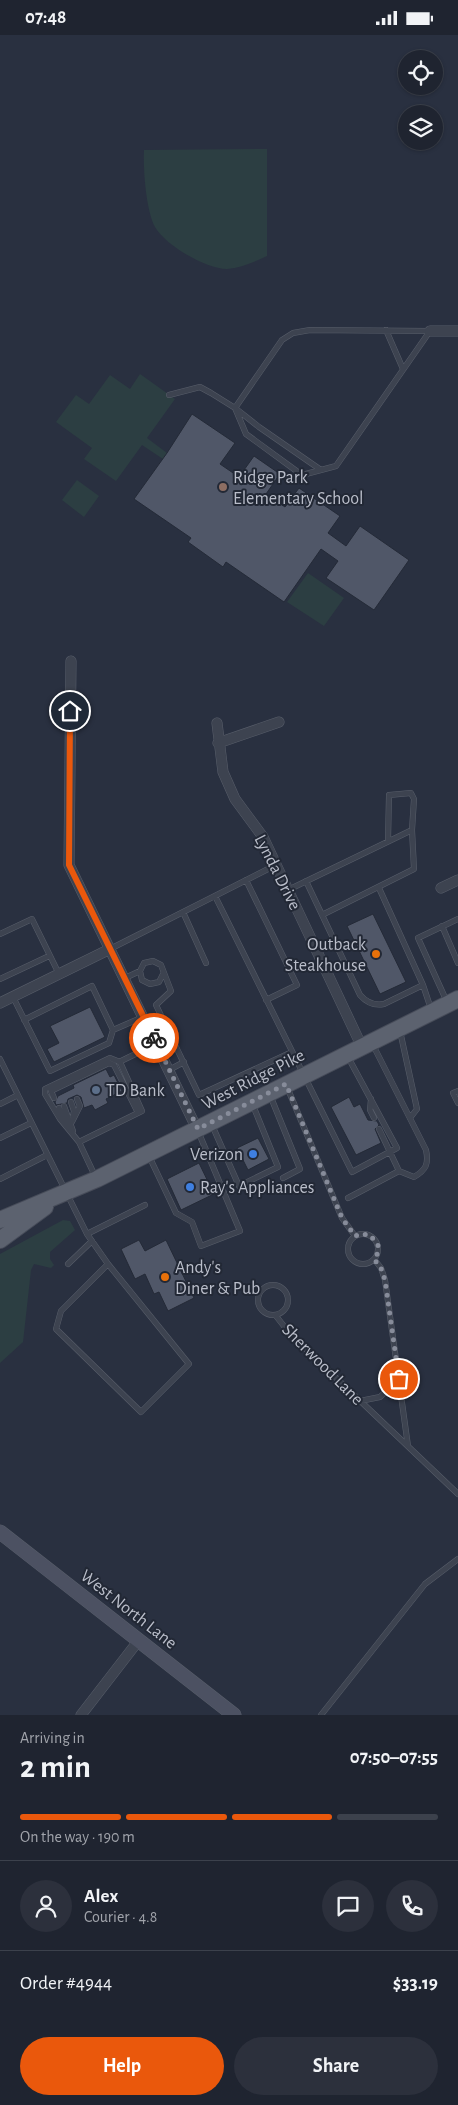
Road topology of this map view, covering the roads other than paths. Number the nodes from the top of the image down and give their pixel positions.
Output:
1 (386, 331) junction
2 (430, 331) junction
3 (458, 331) edge
4 (403, 369) junction
5 (169, 395) dead end
6 (235, 408) junction
7 (321, 470) junction
8 (71, 661) dead end
9 (279, 722) dead end
10 (217, 723) dead end
11 (218, 743) junction
12 (412, 831) junction
13 (388, 841) junction
14 (276, 865) junction
15 (246, 880) junction
16 (458, 880) edge
17 (306, 881) junction
18 (378, 888) junction
19 (441, 888) dead end
20 (288, 890) junction
21 (215, 896) junction
22 (183, 912) junction
23 (322, 915) junction
24 (458, 919) edge
25 (442, 926) junction
26 (0, 934) edge
27 (110, 949) junction
28 (49, 956) junction
29 (206, 963) dead end
30 (458, 963) edge
31 (140, 971) junction
32 (59, 974) junction
33 (163, 974) junction
34 (125, 978) junction
35 (0, 979) edge
36 (423, 985) junction
37 (13, 997) junction
38 (266, 1000) junction
39 (453, 1002) edge
40 (0, 1003) edge
41 (432, 1012) junction
42 (143, 1017) junction
43 (24, 1020) junction
44 (400, 1028) junction
45 (113, 1030) junction
46 (156, 1044) junction
47 (367, 1044) junction
48 (292, 1052) junction
49 (347, 1054) junction
50 (1, 1062) edge
51 (120, 1062) junction
52 (109, 1063) junction
53 (184, 1063) junction
54 (169, 1070) junction
55 (304, 1075) junction
56 (69, 1083) junction
57 (286, 1084) junction
58 (63, 1086) junction
59 (72, 1089) dead end
60 (458, 1091) edge
61 (66, 1092) dead end
62 (269, 1092) junction
63 (18, 1095) junction
64 (57, 1097) dead end
65 (77, 1099) dead end
66 (371, 1099) junction
67 (251, 1101) junction
68 (71, 1102) dead end
69 (458, 1103) edge
70 (0, 1104) edge
71 (140, 1112) junction
72 (374, 1117) dead end
73 (410, 1118) junction
74 (72, 1122) junction
75 (31, 1123) junction
76 (204, 1125) junction
77 (69, 1128) junction
78 (379, 1129) dead end
79 (73, 1133) junction
80 (0, 1138) edge
81 (80, 1142) junction
82 (390, 1152) junction
83 (148, 1153) junction
84 (47, 1155) junction
85 (399, 1171) junction
86 (284, 1178) dead end
87 (0, 1179) edge
88 (97, 1179) junction
89 (65, 1193) junction
90 (348, 1198) dead end
91 (145, 1205) dead end
92 (0, 1220) edge
93 (87, 1234) junction
94 (355, 1236) junction
95 (0, 1241) edge
96 (92, 1241) junction
97 (374, 1259) junction
98 (68, 1264) dead end
99 (108, 1264) junction
100 (276, 1316) junction
101 (399, 1379) junction
102 (360, 1401) junction
103 (408, 1447) junction
104 (458, 1494) edge
105 (0, 1532) edge
106 (458, 1559) edge
107 (138, 1640) junction
108 (81, 1715) edge
109 (234, 1715) edge
110 (321, 1715) edge

1 - 2 lane
1 - 4 lane
1 - 6 lane
2 - 3 street
2 - 4 lane
4 - 7 lane
5 - 6 lane
6 - 7 lane
6 - 7 lane
8 - 27 street
9 - 11 street
10 - 11 street, Lynda Drive
11 - 14 street, Lynda Drive
12 - 13 lane
12 - 13 lane
12 - 18 lane
13 - 17 lane
14 - 15 lane
14 - 20 street, Lynda Drive
15 - 21 lane
15 - 38 lane
16 - 19 street
17 - 20 lane
17 - 23 lane
18 - 23 lane
18 - 36 lane
20 - 47 street, Lynda Drive
21 - 22 lane
21 - 38 lane
22 - 27 lane
22 - 29 lane
23 - 36 lane
24 - 25 lane
25 - 30 lane
25 - 39 lane
26 - 28 lane
27 - 32 street
27 - 34 street
28 - 32 lane
28 - 35 lane
31 - 33 lane
31 - 33 lane
31 - 34 lane
32 - 37 street
33 - 53 lane
34 - 42 street
36 - 41 lane
37 - 40 street
37 - 43 lane
38 - 48 lane
39 - 41 main road, West Ridge Pike
41 - 44 main road, West Ridge Pike
42 - 45 lane
42 - 46 street
43 - 45 lane
43 - 45 lane
44 - 47 main road, West Ridge Pike
44 - 73 lane
46 - 51 lane
46 - 54 street
47 - 49 main road, West Ridge Pike
47 - 73 lane
48 - 53 lane
48 - 55 lane
49 - 55 main road, West Ridge Pike
49 - 66 lane
50 - 63 lane
51 - 52 lane
51 - 71 lane
51 - 77 lane
52 - 56 lane
52 - 71 lane
53 - 54 lane
54 - 76 street
55 - 57 main road, West Ridge Pike
55 - 82 lane
56 - 58 lane
56 - 59 lane
57 - 62 main road, West Ridge Pike
57 - 94 lane
58 - 61 lane
58 - 64 lane
60 - 69 lane
62 - 67 main road, West Ridge Pike
62 - 86 lane
63 - 70 lane
63 - 75 lane
65 - 74 lane
66 - 72 lane
66 - 82 lane
67 - 76 main road, West Ridge Pike
67 - 76 lane
68 - 74 lane
71 - 81 lane
73 - 85 lane
74 - 77 lane
74 - 79 lane
75 - 80 lane
75 - 84 lane
76 - 83 main road, West Ridge Pike
76 - 83 lane
77 - 79 lane
78 - 82 lane
79 - 81 lane
81 - 88 lane
82 - 85 lane
83 - 88 main road, West Ridge Pike
84 - 87 lane
84 - 89 lane
85 - 90 lane
88 - 89 main road, West Ridge Pike
89 - 92 main road, West Ridge Pike
89 - 93 lane
89 - 95 main road, West Ridge Pike
91 - 93 lane
93 - 96 lane
94 - 97 lane
94 - 97 lane
96 - 98 lane
96 - 99 lane
97 - 101 lane
99 - 99 lane
100 - 100 lane
100 - 102 lane, Sherwood Lane
101 - 102 lane
101 - 103 lane
102 - 103 lane, Sherwood Lane
103 - 104 lane, Sherwood Lane
105 - 107 main road, West North Lane
106 - 110 lane
107 - 108 street
107 - 109 main road, West North Lane

